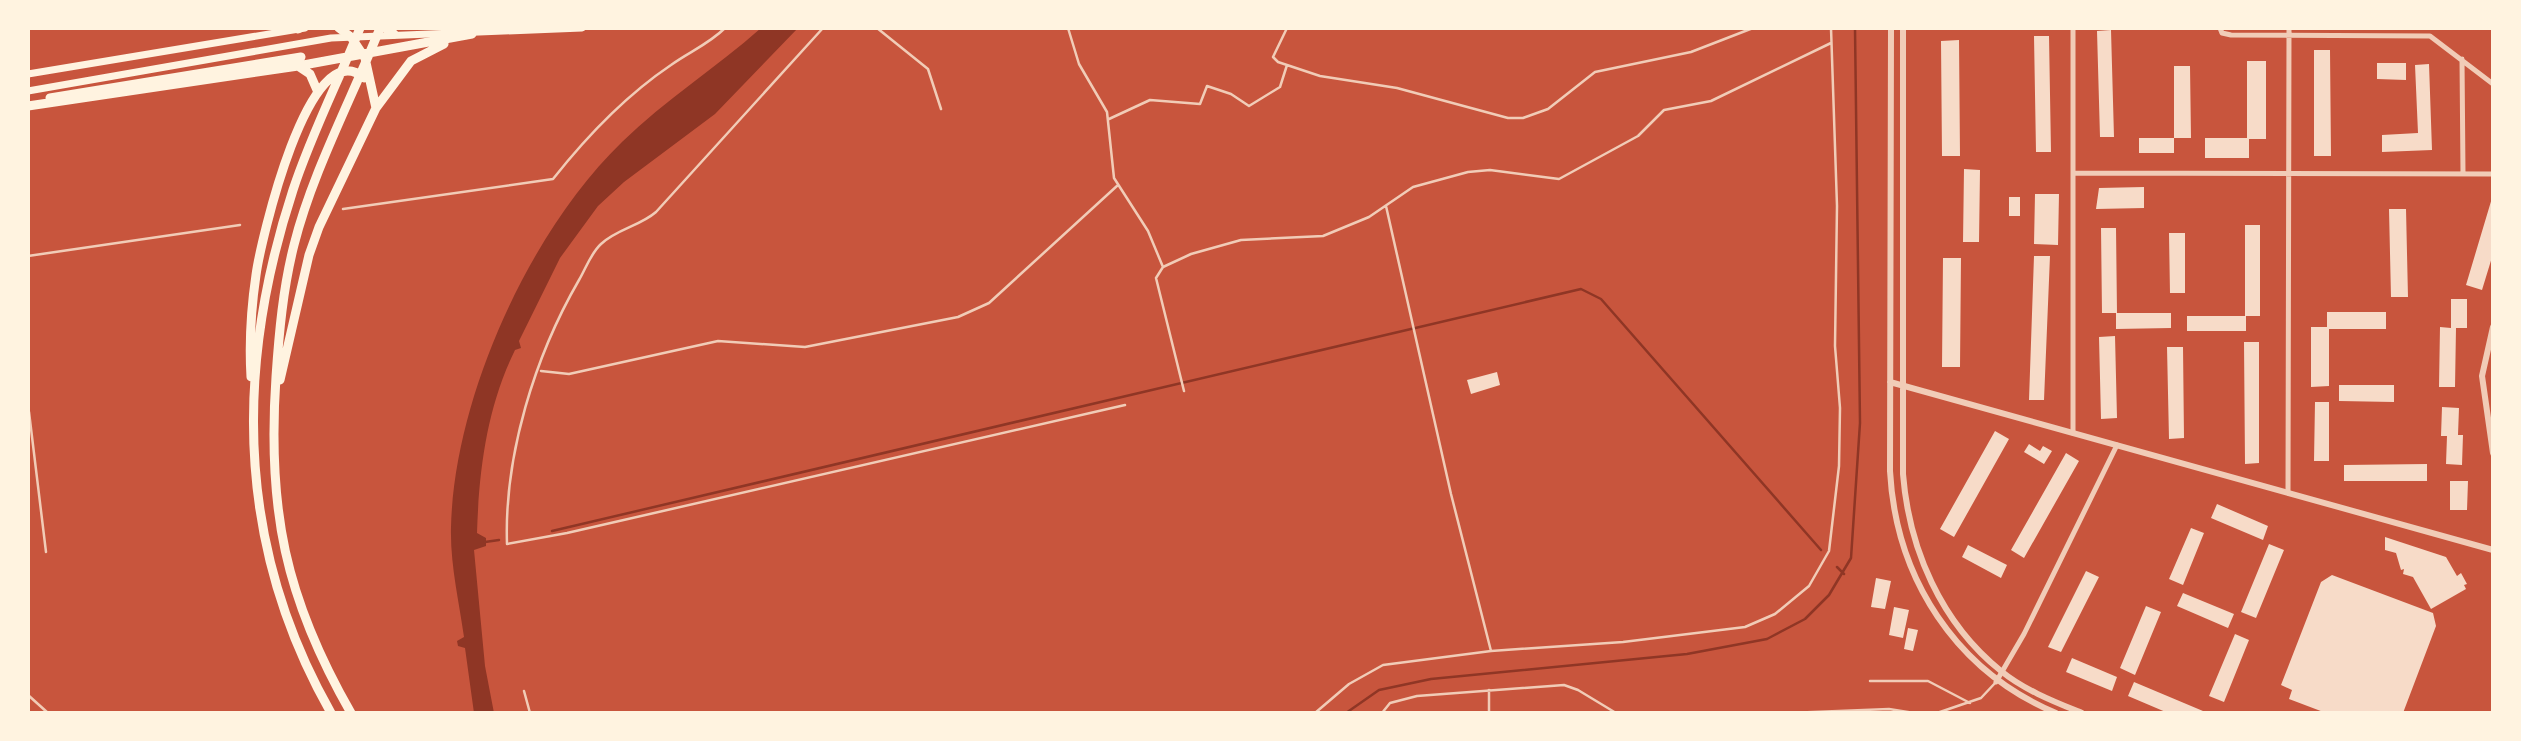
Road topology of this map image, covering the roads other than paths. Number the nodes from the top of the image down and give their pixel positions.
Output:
1 (301, 28) edge
2 (339, 28) edge
3 (360, 28) edge
4 (383, 28) edge
5 (582, 28) edge
6 (725, 28) edge
7 (823, 28) edge
8 (877, 28) edge
9 (1068, 28) edge
10 (1287, 28) edge
11 (1753, 28) edge
12 (1831, 28) edge
13 (1891, 28) edge
14 (1903, 28) edge
15 (2073, 28) edge
16 (2220, 28) edge
17 (2288, 32) edge
18 (2344, 32) edge
19 (2394, 32) edge
20 (394, 34) junction
21 (472, 34) junction
22 (351, 37) junction
23 (1832, 42) junction
24 (364, 57) junction
25 (2462, 59) junction
26 (300, 62) junction
27 (1287, 65) junction
28 (28, 74) edge
29 (2493, 84) edge
30 (373, 86) junction
31 (28, 90) edge
32 (317, 90) junction
33 (28, 105) edge
34 (376, 108) junction
35 (941, 109) dead end
36 (1109, 119) junction
37 (2074, 173) junction
38 (2463, 174) junction
39 (2493, 174) edge
40 (2289, 175) junction
41 (1118, 186) junction
42 (1386, 206) junction
43 (343, 209) dead end
44 (240, 225) dead end
45 (28, 256) edge
46 (1163, 267) junction
47 (2493, 327) edge
48 (539, 371) junction
49 (1890, 382) junction
50 (1902, 384) junction
51 (1184, 389) dead end
52 (252, 393) junction
53 (1125, 405) dead end
54 (274, 409) junction
55 (29, 412) edge
56 (2073, 433) junction
57 (2117, 445) junction
58 (2493, 453) edge
59 (2288, 493) junction
60 (2493, 550) edge
61 (46, 552) dead end
62 (1491, 651) junction
63 (2003, 673) junction
64 (1870, 681) dead end
65 (1996, 682) junction
66 (1489, 690) junction
67 (524, 691) dead end
68 (28, 695) edge
69 (1970, 703) junction
70 (48, 713) edge
71 (331, 713) edge
72 (351, 713) edge
73 (530, 713) edge
74 (1315, 713) edge
75 (1382, 713) edge
76 (1489, 713) edge
77 (1616, 713) edge
78 (1788, 713) edge
79 (1912, 713) edge
80 (1937, 713) edge
81 (2056, 713) edge
82 (2082, 713) edge

1 - 28 main road
2 - 22 highway
3 - 52 highway
4 - 20 highway
4 - 54 highway
5 - 21 main road
6 - 43 lane
7 - 48 lane
8 - 35 lane
9 - 36 lane
10 - 27 lane
11 - 27 lane
12 - 23 lane
13 - 49 street
14 - 50 street
15 - 37 street
16 - 17 street
17 - 18 street
17 - 40 street
18 - 19 street
19 - 25 street
20 - 21 main road
20 - 22 main road
21 - 24 highway
21 - 34 highway
22 - 24 highway
22 - 31 main road
23 - 42 lane
23 - 62 lane
24 - 26 highway
24 - 30 highway
25 - 29 street
25 - 38 street
26 - 32 highway
26 - 33 highway
27 - 36 lane
30 - 32 highway
30 - 34 highway
32 - 52 highway
34 - 54 highway
36 - 41 lane
37 - 40 street
37 - 56 street
38 - 39 street
38 - 40 street
40 - 59 street
41 - 46 lane
41 - 48 lane
42 - 46 lane
42 - 62 lane
44 - 45 lane
46 - 51 lane
47 - 58 street
48 - 53 lane
49 - 50 street
49 - 65 street
50 - 56 street
50 - 63 street
52 - 71 highway
54 - 72 highway
55 - 61 lane
56 - 57 street
57 - 59 street
57 - 63 street
59 - 60 street
62 - 74 lane
63 - 65 street
63 - 82 street
64 - 69 lane
65 - 69 lane
65 - 81 street
66 - 75 lane
66 - 76 lane
66 - 77 lane
67 - 73 lane
68 - 70 lane
69 - 80 lane
78 - 79 lane

